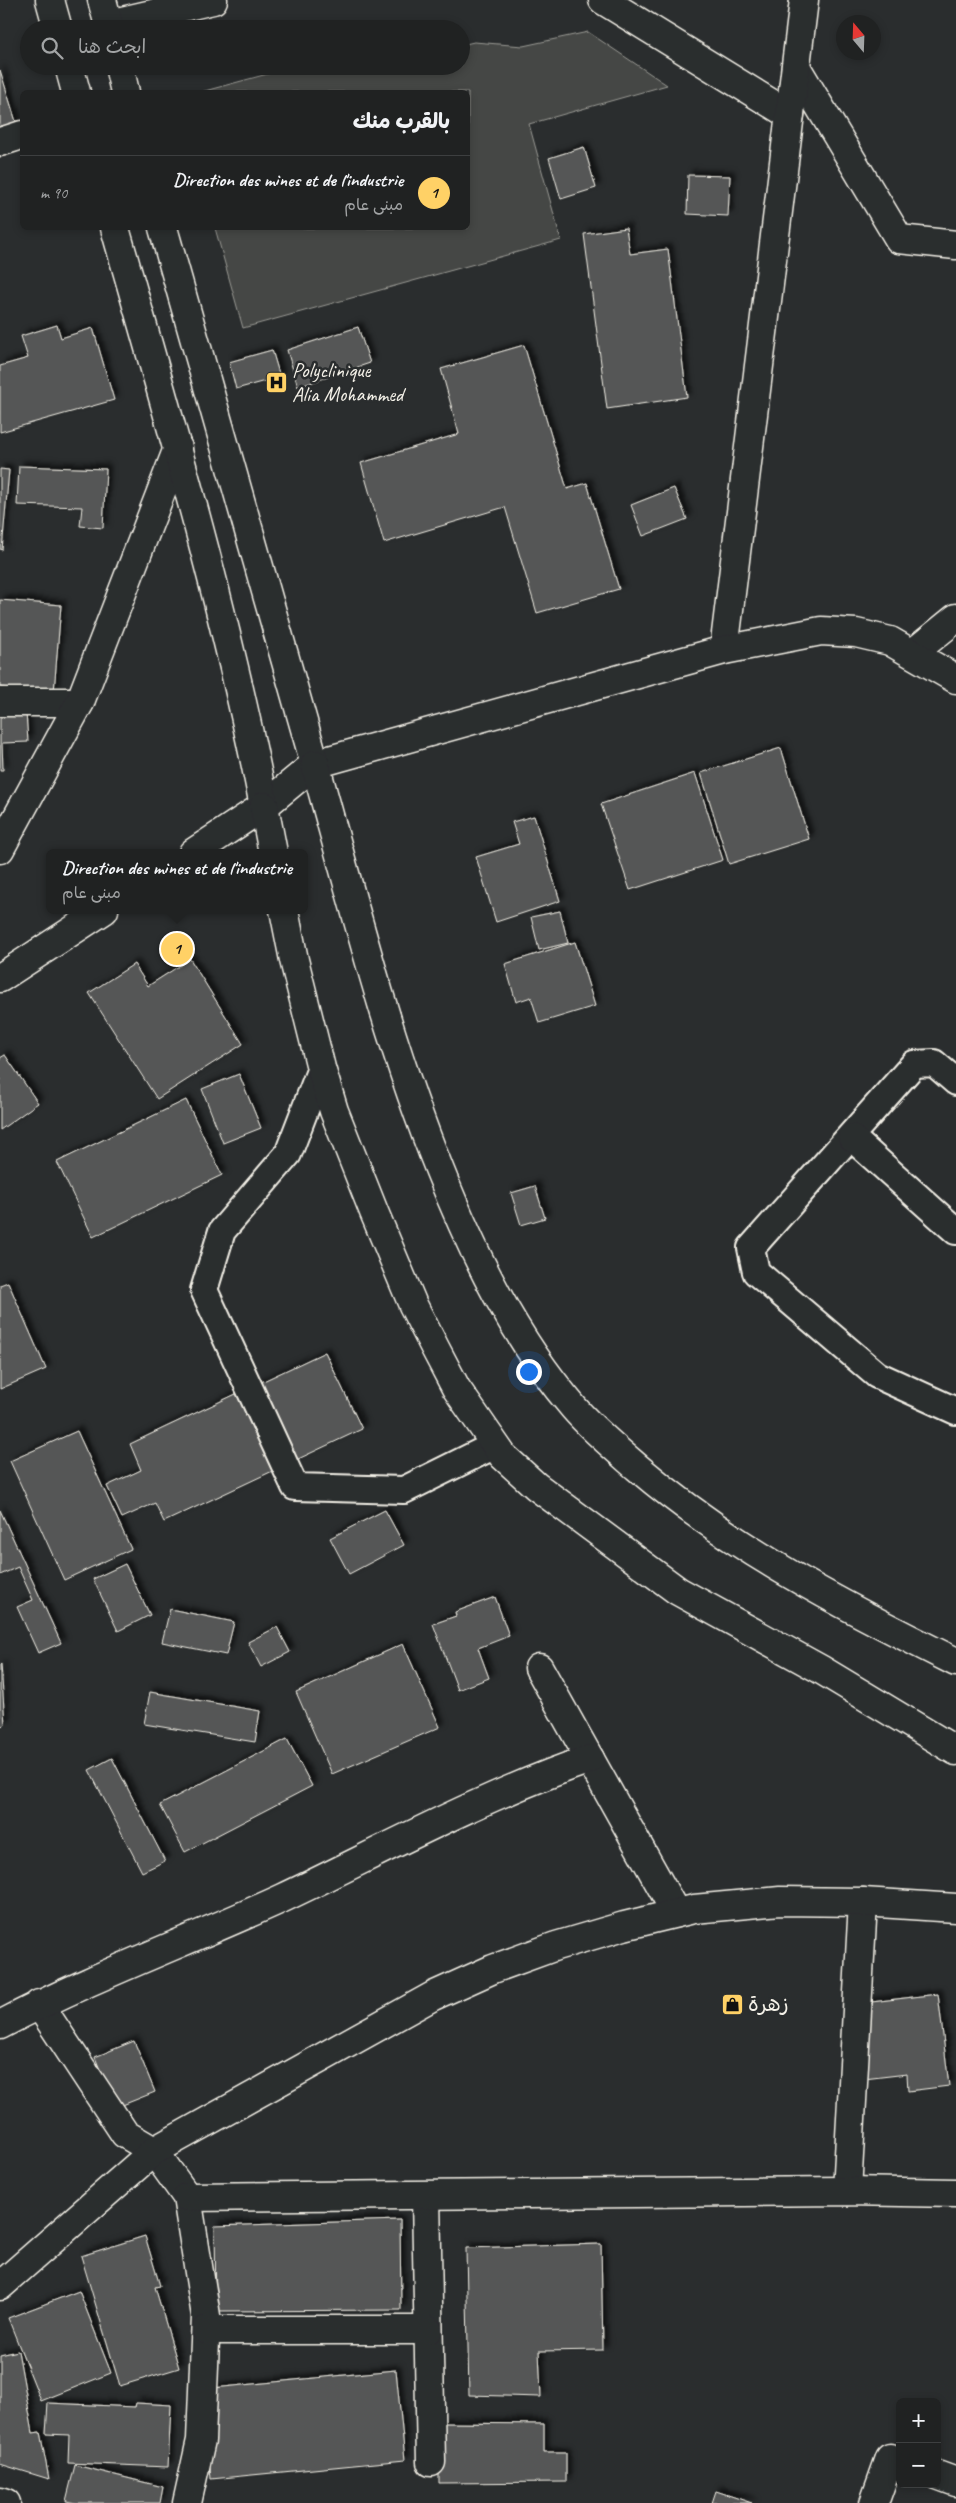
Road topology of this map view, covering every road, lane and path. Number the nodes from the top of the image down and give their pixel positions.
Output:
1 (50, 0) edge
2 (213, 0) edge
3 (603, 0) edge
4 (804, 0) edge
5 (107, 18) edge
6 (56, 20) edge
7 (796, 67) junction
8 (71, 75) edge
9 (121, 75) edge
10 (75, 90) edge
11 (125, 90) edge
12 (790, 115) junction
13 (20, 136) edge
14 (0, 142) edge
15 (116, 230) edge
16 (164, 230) edge
17 (956, 245) edge
18 (178, 448) junction
19 (956, 618) edge
20 (724, 650) junction
21 (913, 653) junction
22 (956, 679) edge
23 (0, 702) edge
24 (80, 702) junction
25 (314, 764) junction
26 (264, 806) junction
27 (0, 849) edge
28 (199, 849) edge
29 (272, 849) edge
30 (98, 914) edge
31 (285, 914) edge
32 (0, 978) edge
33 (321, 1068) junction
34 (956, 1082) edge
35 (851, 1137) junction
36 (956, 1231) edge
37 (956, 1411) edge
38 (495, 1445) junction
39 (956, 1662) edge
40 (539, 1668) dead end
41 (956, 1751) edge
42 (590, 1759) junction
43 (863, 1902) junction
44 (956, 1908) edge
45 (676, 1913) junction
46 (39, 2004) junction
47 (0, 2025) edge
48 (154, 2151) junction
49 (847, 2191) junction
50 (956, 2193) edge
51 (426, 2196) junction
52 (187, 2197) junction
53 (0, 2286) edge
54 (206, 2330) junction
55 (428, 2330) junction
56 (896, 2460) edge
57 (431, 2462) dead end
58 (941, 2477) edge
59 (956, 2482) edge
60 (0, 2501) edge
61 (6, 2503) edge
62 (187, 2503) edge
63 (874, 2503) edge

1 - 6 main road
2 - 5 main road
3 - 12 main road
4 - 7 main road
7 - 12 main road
7 - 17 main road
8 - 10 main road
9 - 11 main road
12 - 20 main road
13 - 14 main road
15 - 18 main road
16 - 25 main road
18 - 24 main road
18 - 26 main road
19 - 21 main road
20 - 21 main road
20 - 25 main road
21 - 22 main road
23 - 24 main road
24 - 27 main road
25 - 26 main road
25 - 39 main road
26 - 28 main road
26 - 29 main road
30 - 32 main road
31 - 33 main road
33 - 38 main road
33 - 38 lane
34 - 35 lane
35 - 36 lane
35 - 37 lane
38 - 41 main road
40 - 42 main road
42 - 45 main road
42 - 46 main road
43 - 44 main road
43 - 45 main road
43 - 49 main road
45 - 48 main road
46 - 47 main road
46 - 48 main road
48 - 52 main road
48 - 53 main road
49 - 50 main road
49 - 51 main road
51 - 52 main road
51 - 55 main road
52 - 54 main road
54 - 55 main road
54 - 62 main road
55 - 57 main road
56 - 63 main road
58 - 59 main road
60 - 61 main road

